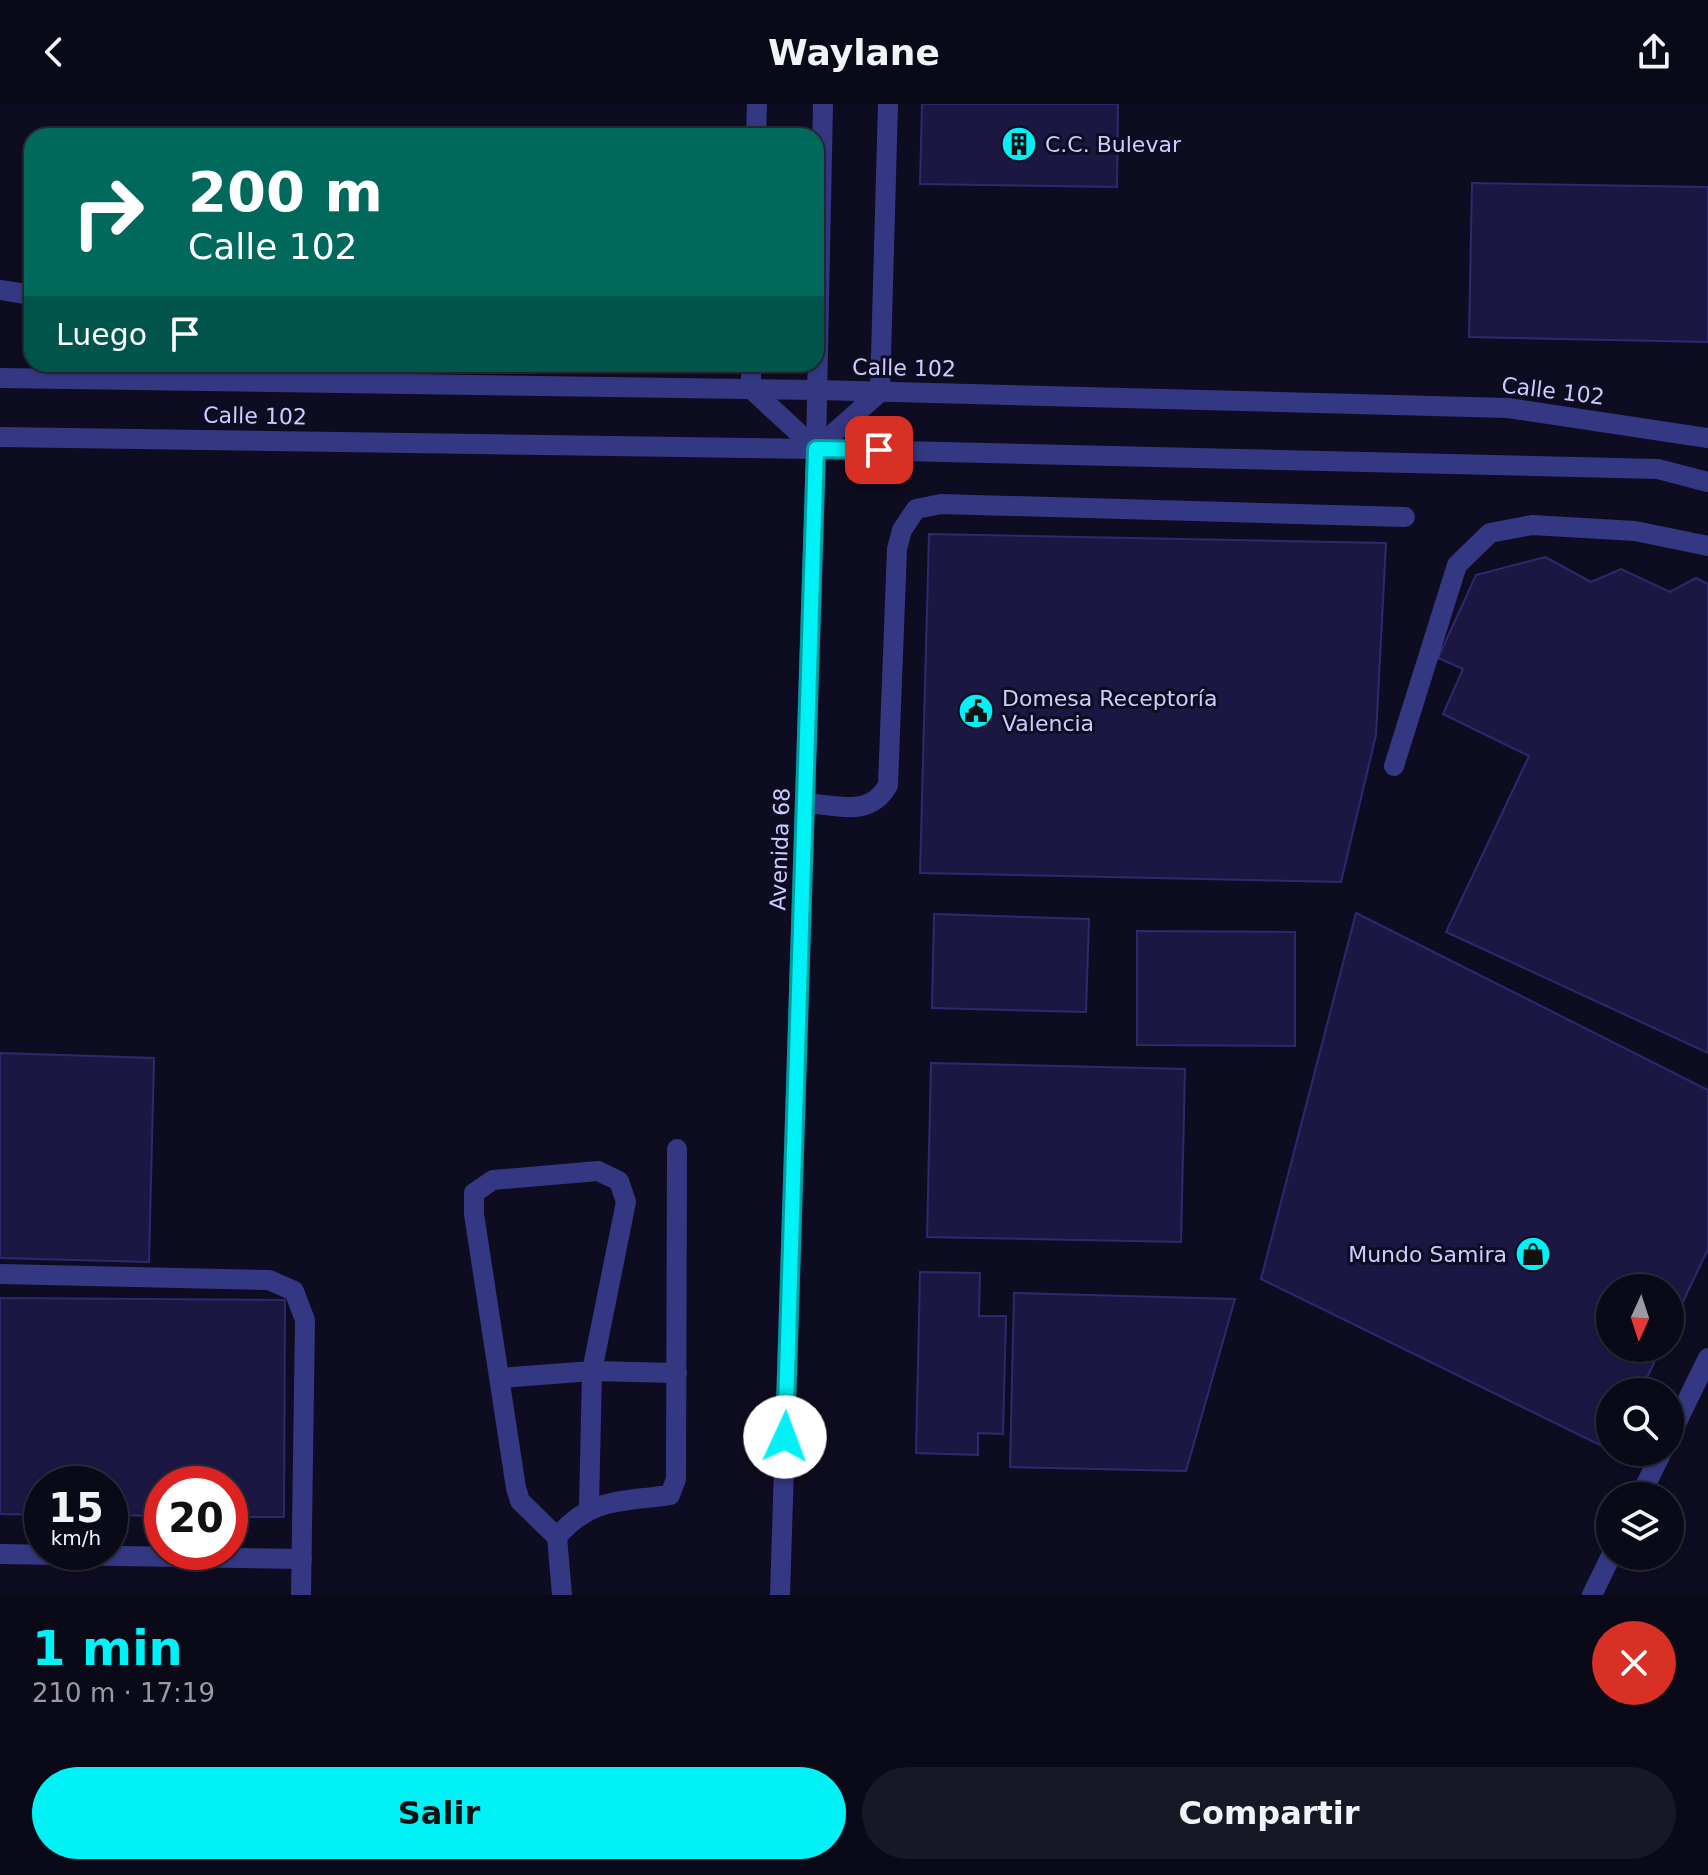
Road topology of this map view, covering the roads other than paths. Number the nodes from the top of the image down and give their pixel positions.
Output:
1 (757, 104) edge
2 (823, 104) edge
3 (888, 104) edge
4 (756, 128) edge
5 (823, 128) edge
6 (0, 290) edge
7 (24, 294) edge
8 (266, 372) edge
9 (751, 372) edge
10 (818, 372) edge
11 (0, 378) edge
12 (283, 382) junction
13 (751, 389) junction
14 (818, 390) junction
15 (880, 392) junction
16 (0, 437) edge
17 (1708, 438) edge
18 (816, 449) junction
19 (1708, 482) edge
20 (1405, 517) dead end
21 (1708, 546) edge
22 (1394, 766) dead end
23 (805, 803) junction
24 (677, 1149) dead end
25 (0, 1274) edge
26 (1708, 1358) edge
27 (592, 1371) junction
28 (677, 1373) junction
29 (500, 1378) junction
30 (1684, 1407) edge
31 (589, 1507) junction
32 (557, 1537) junction
33 (0, 1554) edge
34 (302, 1559) junction
35 (1604, 1570) edge
36 (301, 1595) edge
37 (562, 1595) edge
38 (780, 1595) edge
39 (1592, 1595) edge

1 - 4 street
2 - 5 street, Avenida 68
3 - 15 street
6 - 7 street
8 - 12 street
9 - 13 street
10 - 14 street, Avenida 68
11 - 12 street, Calle 102
12 - 13 street, Calle 102
13 - 14 street, Calle 102
13 - 18 street
14 - 15 street, Calle 102
14 - 18 street, Avenida 68
15 - 17 street, Calle 102
15 - 18 street
16 - 18 street, Calle 102
18 - 19 street, Calle 102
18 - 23 street, Avenida 68
20 - 23 street
21 - 22 street
23 - 38 street, Avenida 68
24 - 28 street
25 - 34 street
26 - 30 street
27 - 28 street
27 - 29 street
27 - 29 street
27 - 31 street
28 - 31 street
29 - 32 street
31 - 32 street
32 - 37 street
33 - 34 street
34 - 36 street
35 - 39 street

